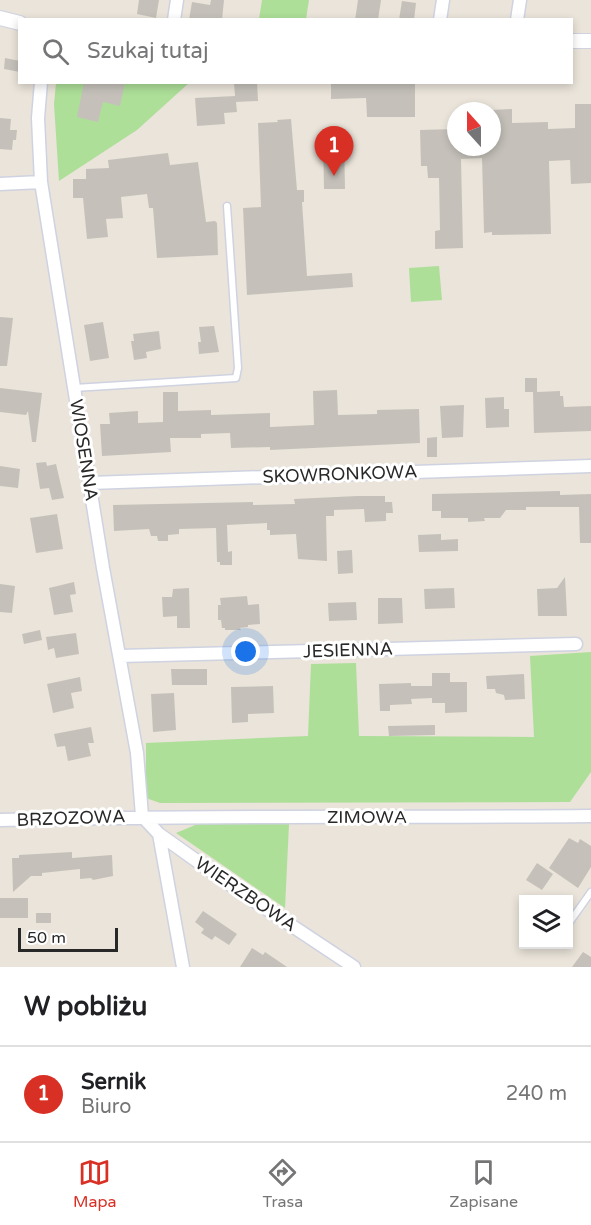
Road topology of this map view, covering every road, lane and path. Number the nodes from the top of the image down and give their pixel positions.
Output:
1 (177, 0) edge
2 (443, 0) edge
3 (520, 0) edge
4 (0, 18) edge
5 (174, 18) edge
6 (440, 18) edge
7 (517, 18) edge
8 (18, 22) edge
9 (573, 41) edge
10 (591, 41) edge
11 (41, 84) edge
12 (41, 182) junction
13 (0, 184) edge
14 (227, 206) dead end
15 (74, 388) junction
16 (591, 466) edge
17 (90, 483) junction
18 (576, 644) dead end
19 (120, 656) junction
20 (142, 816) junction
21 (591, 816) edge
22 (0, 820) edge
23 (159, 834) junction
24 (591, 892) edge
25 (573, 917) edge
26 (183, 967) edge
27 (354, 967) edge

1 - 5 street
2 - 6 street
3 - 7 street
4 - 8 street
9 - 10 street
11 - 12 street, WIOSENNA
12 - 13 street
12 - 15 street, WIOSENNA
14 - 15 lane
15 - 17 street, WIOSENNA
16 - 17 street, SKOWRONKOWA
17 - 19 street, WIOSENNA
18 - 19 street, JESIENNA
19 - 20 street, WIOSENNA
20 - 21 street, ZIMOWA
20 - 22 street, BRZOZOWA
20 - 23 street, WIERZBOWA
23 - 26 street
23 - 27 street, WIERZBOWA
24 - 25 lane

